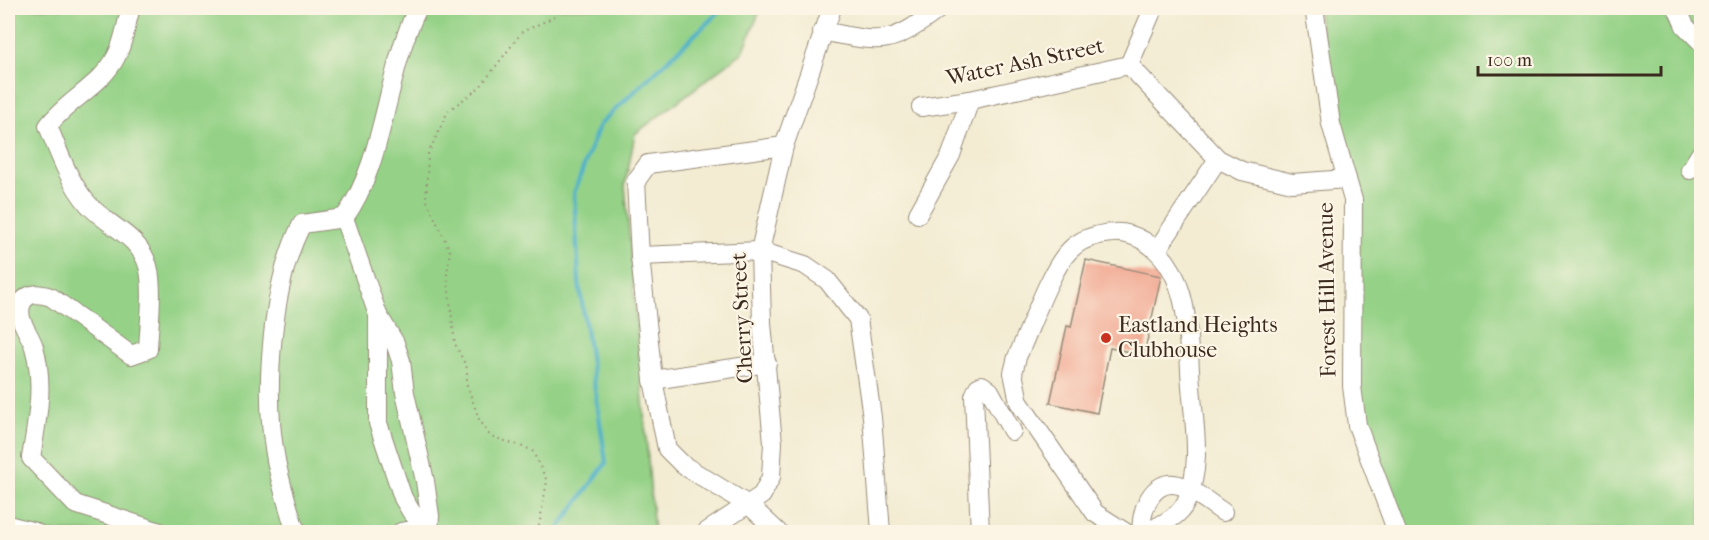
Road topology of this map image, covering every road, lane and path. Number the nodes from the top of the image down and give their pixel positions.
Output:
1 (131, 8) edge
2 (418, 8) edge
3 (560, 8) edge
4 (831, 8) edge
5 (940, 8) edge
6 (1317, 8) edge
7 (1677, 8) edge
8 (1153, 9) edge
9 (822, 31) junction
10 (1701, 43) edge
11 (1129, 65) junction
12 (970, 100) junction
13 (921, 107) dead end
14 (784, 146) junction
15 (1701, 151) edge
16 (1218, 159) junction
17 (1690, 170) dead end
18 (1347, 179) junction
19 (918, 214) dead end
20 (344, 218) junction
21 (760, 250) junction
22 (1157, 250) junction
23 (640, 256) junction
24 (378, 315) junction
25 (767, 363) junction
26 (653, 380) junction
27 (1012, 431) dead end
28 (1189, 491) junction
29 (750, 506) junction
30 (1223, 512) dead end
31 (8, 525) edge
32 (431, 530) edge
33 (35, 532) edge
34 (160, 532) edge
35 (299, 532) edge
36 (401, 532) edge
37 (538, 532) edge
38 (706, 532) edge
39 (778, 532) edge
40 (881, 532) edge
41 (980, 532) edge
42 (1125, 532) edge
43 (1142, 532) edge
44 (1147, 532) edge
45 (1397, 532) edge

1 - 34 street
2 - 20 street
3 - 37 path
4 - 9 street, Cherry Street
5 - 9 street
6 - 18 street, Forest Hill Avenue
7 - 10 street
8 - 11 street
9 - 14 street, Cherry Street
11 - 12 street, Water Ash Street
11 - 16 street, Water Ash Street
12 - 13 street, Water Ash Street
12 - 19 street
14 - 21 street, Cherry Street
14 - 23 street
15 - 17 street
16 - 18 street, Water Ash Street
16 - 22 street
18 - 45 street, Forest Hill Avenue
20 - 24 street
20 - 35 street
21 - 23 street
21 - 25 street, Cherry Street
21 - 40 street
22 - 28 street
22 - 42 street
23 - 26 street
24 - 32 street
24 - 32 street
25 - 26 street
25 - 29 street, Cherry Street
26 - 29 street
27 - 41 street
28 - 30 street
28 - 43 street
28 - 44 street
29 - 38 street, Cherry Street
29 - 39 street
31 - 33 street
32 - 36 street

